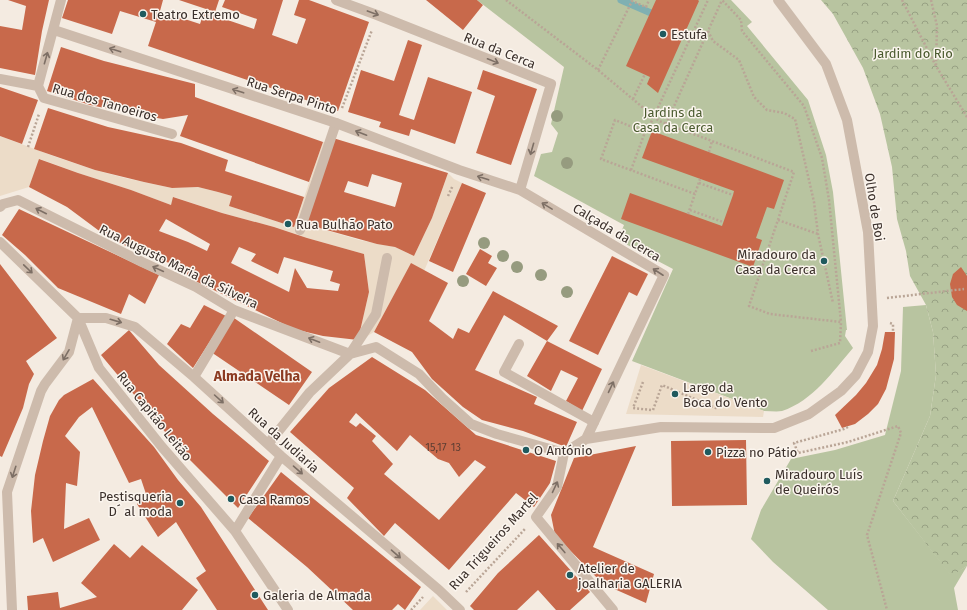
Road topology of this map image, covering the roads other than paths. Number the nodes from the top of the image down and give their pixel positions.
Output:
1 (61, 0) edge
2 (336, 0) edge
3 (778, 0) edge
4 (54, 30) junction
5 (0, 79) edge
6 (38, 86) junction
7 (336, 123) junction
8 (172, 134) dead end
9 (520, 190) junction
10 (0, 207) edge
11 (300, 230) dead end
12 (0, 242) edge
13 (387, 258) dead end
14 (234, 310) junction
15 (78, 318) junction
16 (519, 344) dead end
17 (350, 354) junction
18 (194, 377) junction
19 (594, 422) junction
20 (586, 439) junction
21 (268, 444) junction
22 (564, 453) junction
23 (281, 456) junction
24 (235, 531) junction
25 (457, 607) edge
26 (12, 610) edge
27 (288, 610) edge
28 (613, 610) edge

1 - 4 street
2 -> 9 street, Rua da Cerca
3 - 20 street, Olho de Boi
6 -> 4 street
7 -> 4 street, Rua Serpa Pinto
5 - 6 street
6 - 8 street, Rua dos Tanoeiros
9 -> 7 street, Rua Serpa Pinto
7 - 11 street
19 -> 9 street, Calçada da Cerca
14 -> 10 street, Rua Augusto Maria da Silveira
12 -> 15 street, Rua Capitão Leitão
13 - 17 street
17 -> 14 street, Rua Augusto Maria da Silveira
14 - 18 street
15 -> 18 street, Rua da Judiaria
15 - 24 street, Rua Capitão Leitão
15 -> 26 street
16 - 19 street
17 - 21 street
17 - 22 street
18 -> 21 street, Rua da Judiaria
19 - 20 street
20 - 22 street
21 - 23 street, Rua da Judiaria
28 -> 22 street, Rua Trigueiros Martel
23 - 24 street
23 -> 25 street, Rua da Judiaria
24 - 27 street, Rua Capitão Leitão

